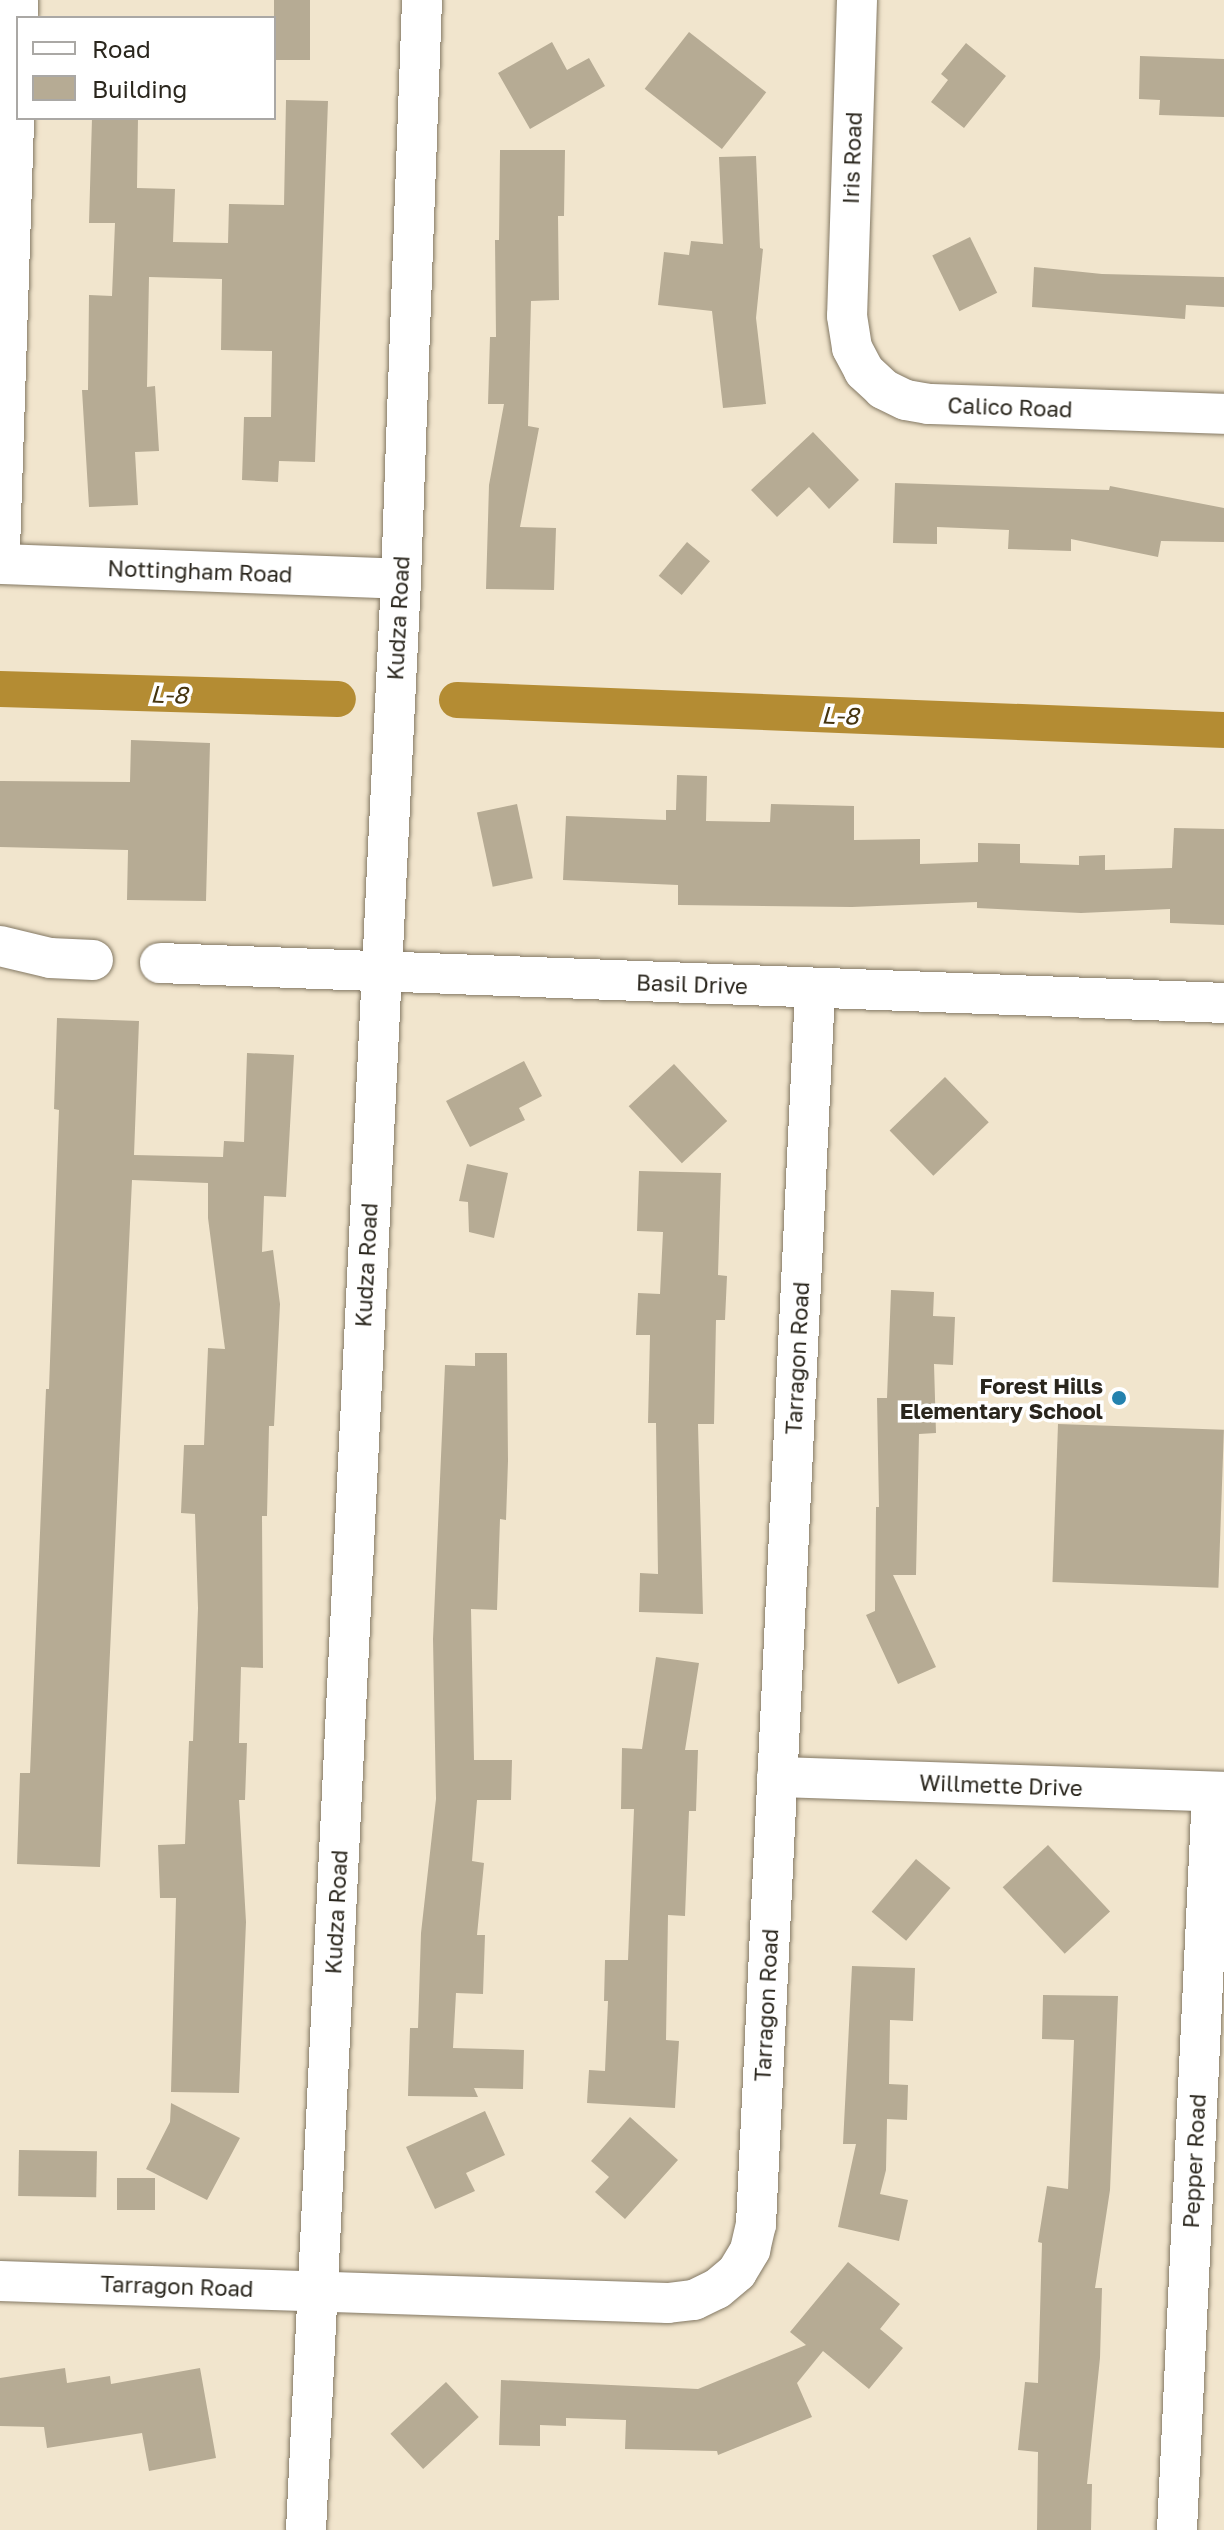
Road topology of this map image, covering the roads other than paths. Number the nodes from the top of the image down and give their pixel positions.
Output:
1 (422, 0) edge
2 (857, 0) edge
3 (16, 61) edge
4 (847, 316) joint
5 (1224, 414) edge
6 (0, 549) edge
7 (0, 564) edge
8 (401, 579) junction
9 (0, 946) edge
10 (93, 960) dead end
11 (160, 963) dead end
12 (380, 973) junction
13 (815, 989) junction
14 (1224, 1003) edge
15 (777, 1777) junction
16 (1218, 1792) edge
17 (0, 2281) edge
18 (318, 2291) junction
19 (306, 2530) edge
20 (1177, 2530) edge

1 - 8 street, Kudza Road
2 - 4 street, Iris Road
3 - 6 street
4 - 5 street, Calico Road
7 - 8 street, Nottingham Road
8 - 12 street, Kudza Road
9 - 10 street
11 - 12 street, Basil Drive
12 - 13 street, Basil Drive
12 - 18 street, Kudza Road
13 - 14 street, Basil Drive
13 - 15 street, Tarragon Road
15 - 16 street, Willmette Drive
15 - 18 street, Tarragon Road
16 - 20 street, Pepper Road
17 - 18 street, Tarragon Road
18 - 19 street, Kudza Road

